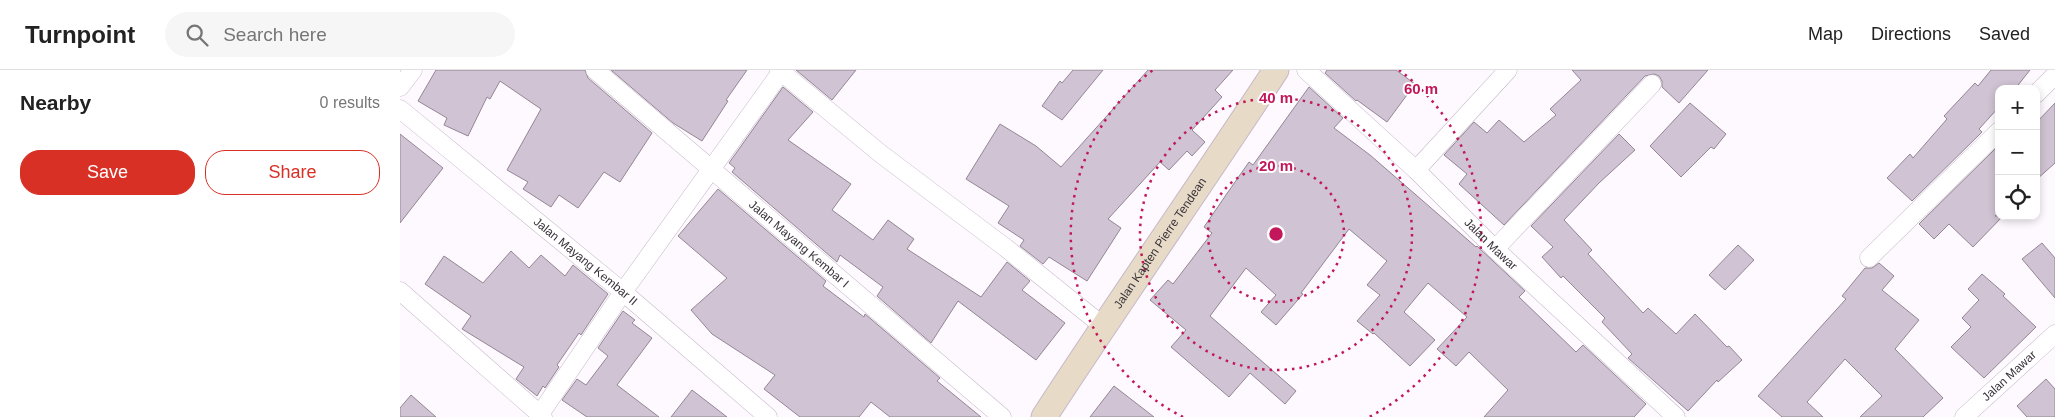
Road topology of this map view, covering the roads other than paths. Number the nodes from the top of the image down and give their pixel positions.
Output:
1 (595, 70) edge
2 (1276, 70) edge
3 (1306, 70) edge
4 (1508, 70) edge
5 (780, 71) edge
6 (2055, 75) edge
7 (1652, 84) dead end
8 (2040, 90) edge
9 (400, 109) edge
10 (1995, 135) edge
11 (711, 168) junction
12 (1416, 170) junction
13 (1495, 249) junction
14 (1869, 258) dead end
15 (400, 292) edge
16 (623, 292) junction
17 (1103, 326) junction
18 (2055, 334) edge
19 (540, 416) edge
20 (768, 417) edge
21 (1002, 417) edge
22 (1044, 417) edge
23 (1676, 417) edge
24 (1964, 417) edge

1 - 11 street, Jalan Mayang Kembar I
2 - 17 main road, Jalan Kapten Pierre Tendean
3 - 12 street, Jalan Mawar
4 - 12 street
5 - 11 street
5 - 17 street
6 - 8 street
7 - 13 street
9 - 16 street, Jalan Mayang Kembar II
10 - 14 street
11 - 16 street
11 - 21 street, Jalan Mayang Kembar I
12 - 13 street, Jalan Mawar
13 - 23 street, Jalan Mawar
15 - 19 street
16 - 19 street
16 - 20 street, Jalan Mayang Kembar II
17 - 22 main road, Jalan Kapten Pierre Tendean
18 - 24 street, Jalan Mawar

